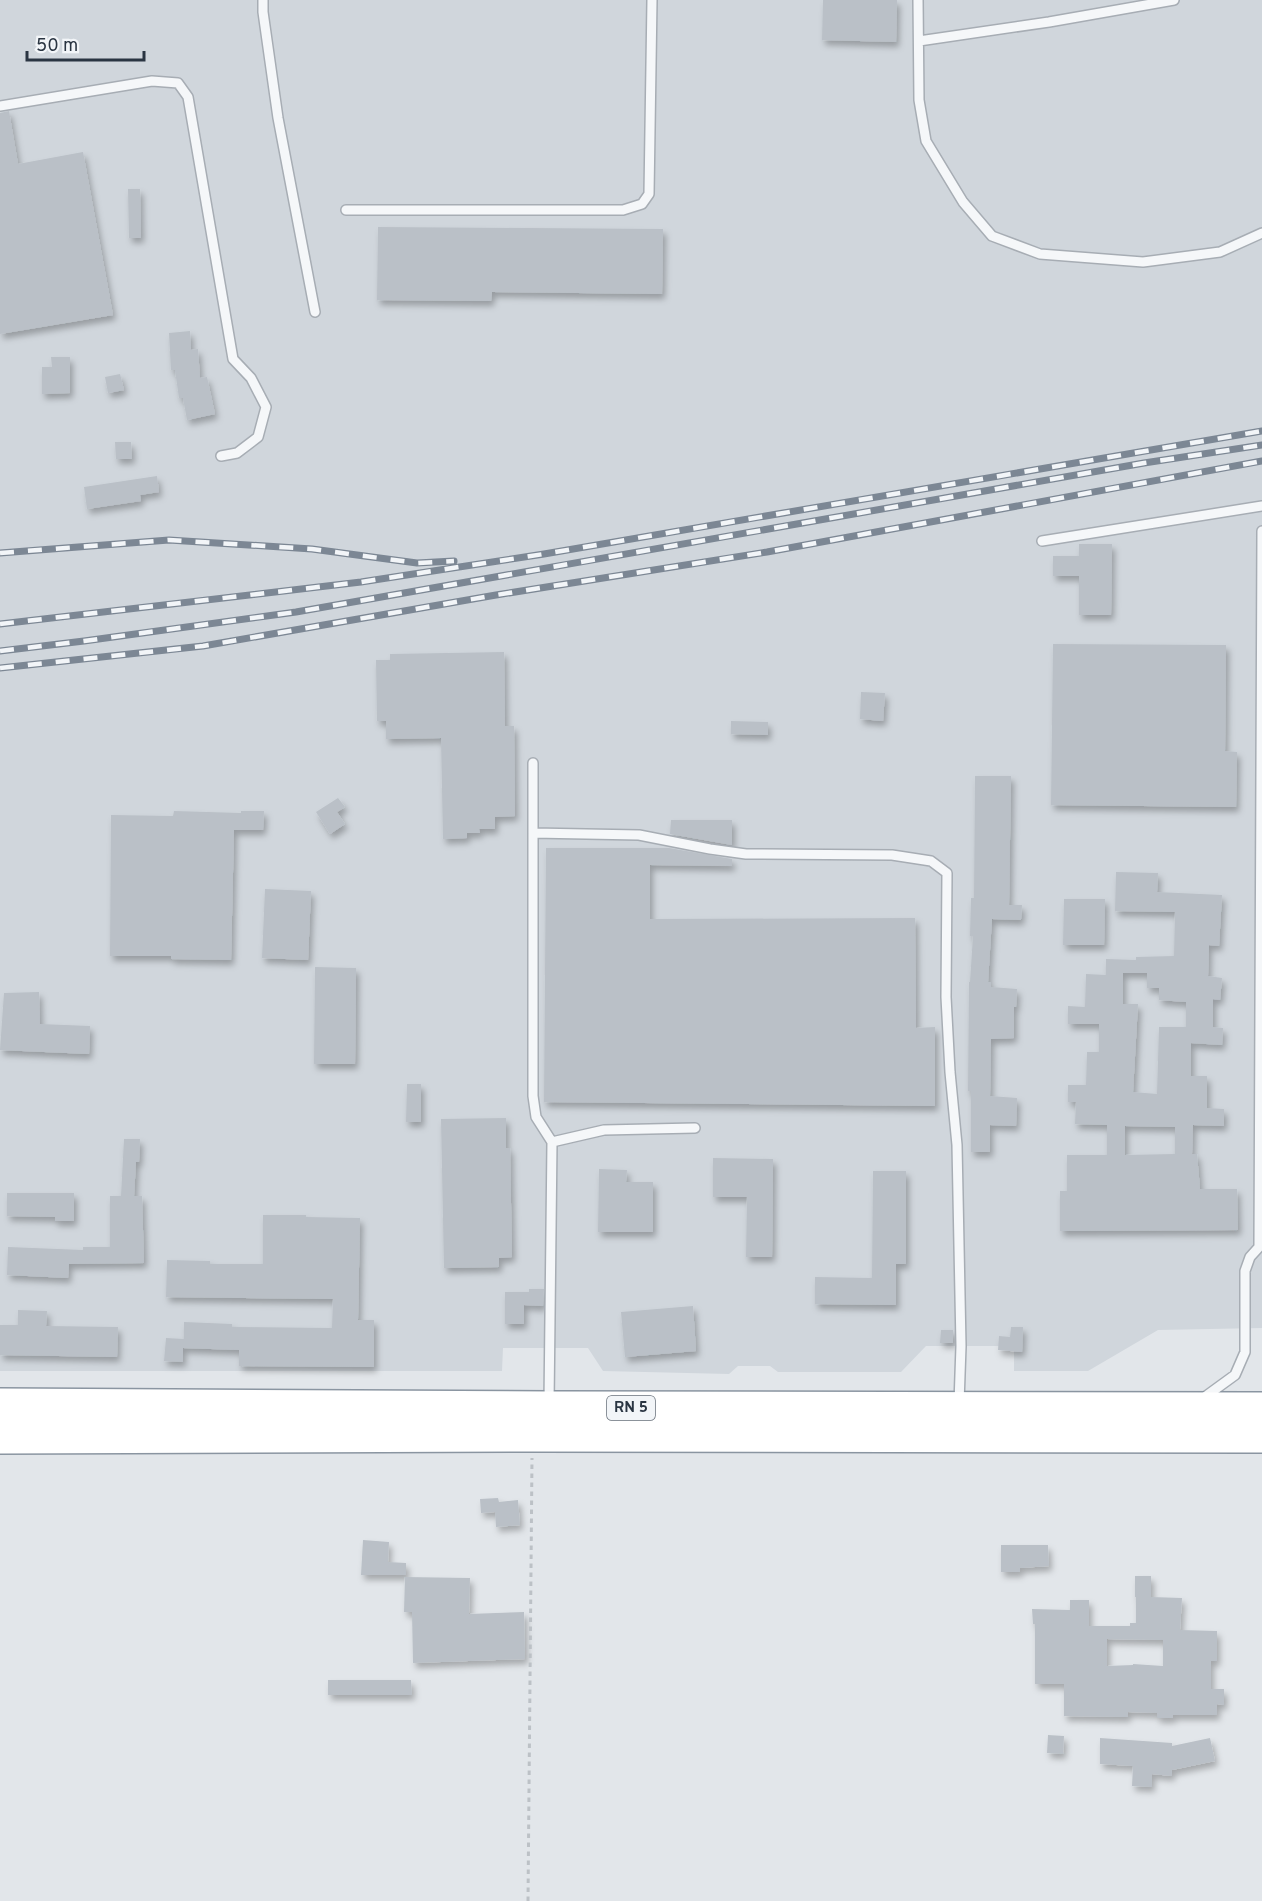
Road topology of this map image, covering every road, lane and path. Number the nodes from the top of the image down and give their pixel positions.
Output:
1 (263, 0) edge
2 (652, 0) edge
3 (918, 0) edge
4 (1174, 0) edge
5 (919, 41) junction
6 (0, 106) edge
7 (346, 210) dead end
8 (1262, 233) edge
9 (315, 312) dead end
10 (220, 456) dead end
11 (1262, 506) edge
12 (1262, 531) edge
13 (1042, 541) dead end
14 (533, 763) dead end
15 (533, 833) junction
16 (695, 1128) dead end
17 (552, 1142) junction
18 (1261, 1248) edge
19 (0, 1405) edge
20 (959, 1409) junction
21 (1188, 1409) junction
22 (1262, 1409) edge
23 (541, 1422) junction
24 (1262, 1436) edge
25 (0, 1437) edge
26 (528, 1901) edge

1 - 9 lane
2 - 7 lane
3 - 5 lane
4 - 5 lane
5 - 8 lane
6 - 10 lane
11 - 13 lane
12 - 18 lane
14 - 15 lane
15 - 17 lane
15 - 20 lane
16 - 17 lane
17 - 23 lane
18 - 21 lane
19 - 23 highway, RN 5
20 - 21 highway, RN 5
20 - 23 highway, RN 5
21 - 22 highway, RN 5
23 - 24 highway, RN 5
23 - 25 highway, RN 5
23 - 26 path

